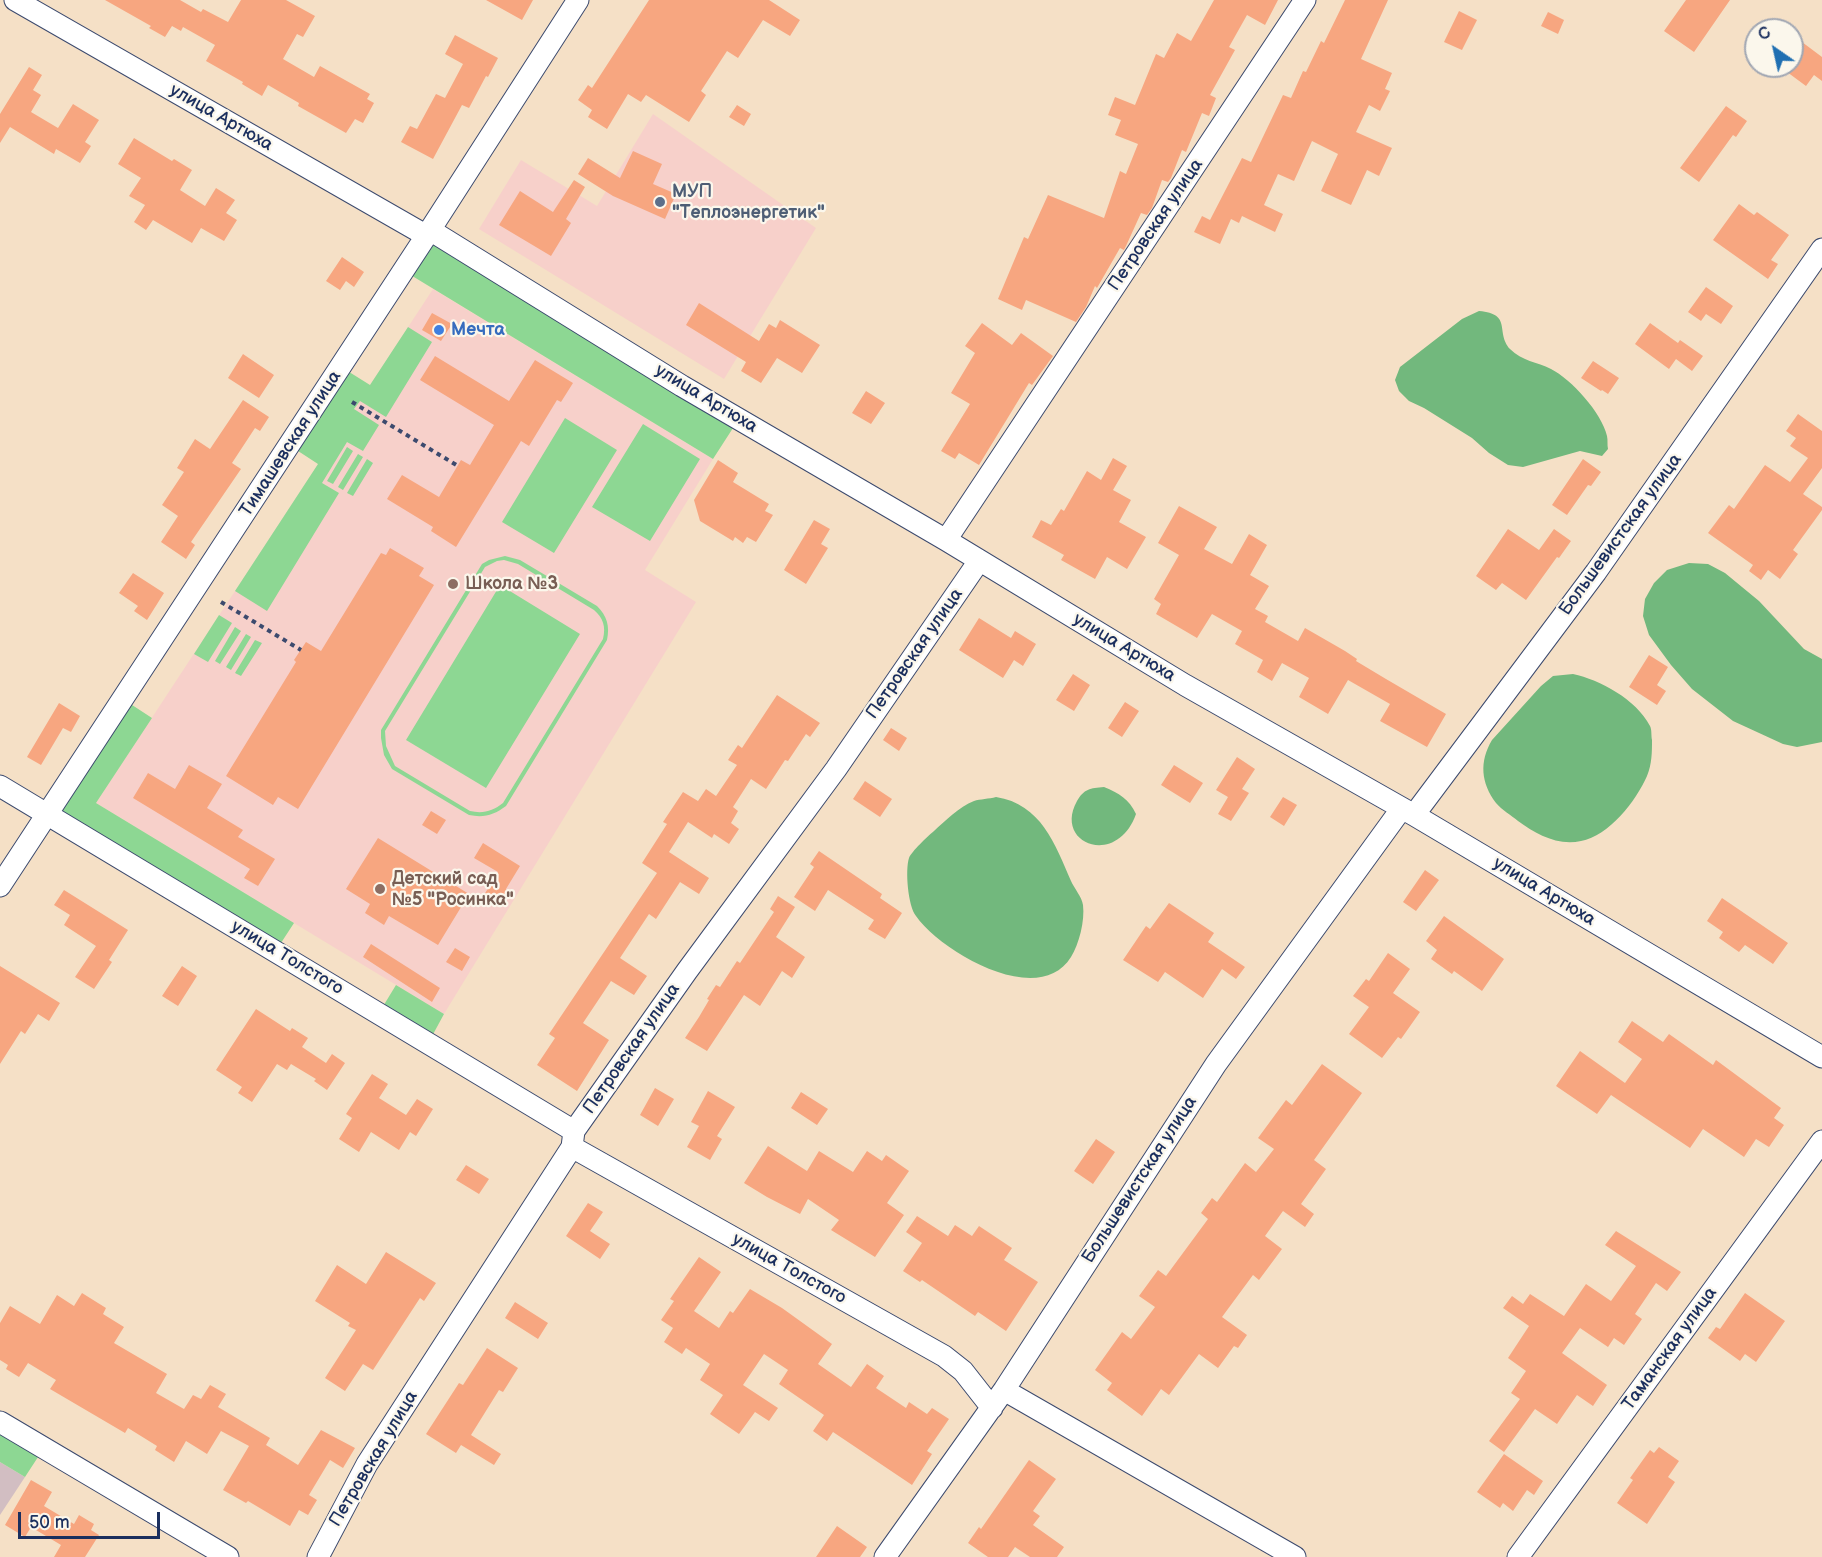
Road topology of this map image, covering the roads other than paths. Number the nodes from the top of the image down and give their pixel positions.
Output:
1 (15, 0) edge
2 (578, 0) edge
3 (1305, 0) edge
4 (429, 233) junction
5 (1822, 249) edge
6 (946, 540) junction
7 (980, 561) junction
8 (0, 786) edge
9 (1408, 812) junction
10 (49, 815) junction
11 (0, 886) edge
12 (1822, 1057) edge
13 (573, 1139) junction
14 (1822, 1141) edge
15 (1004, 1390) junction
16 (992, 1408) junction
17 (0, 1422) edge
18 (228, 1557) edge
19 (318, 1557) edge
20 (885, 1557) edge
21 (1295, 1557) edge
22 (1518, 1557) edge

1 - 4 street, улица Артюха
2 - 4 street, Тимашевская улица
3 - 6 street, Петровская улица
4 - 6 street, улица Артюха
4 - 10 street, Тимашевская улица
5 - 9 street, Большевистская улица
6 - 7 street, улица Артюха
7 - 9 street, улица Артюха
7 - 13 street, Петровская улица
8 - 10 street, улица Толстого
9 - 12 street, улица Артюха
9 - 15 street, Большевистская улица
10 - 11 street, Тимашевская улица
10 - 13 street, улица Толстого
13 - 16 street, улица Толстого
13 - 19 street, Петровская улица
14 - 22 street, Таманская улица
15 - 16 street, Большевистская улица
15 - 21 street
16 - 20 street, Большевистская улица
17 - 18 street

